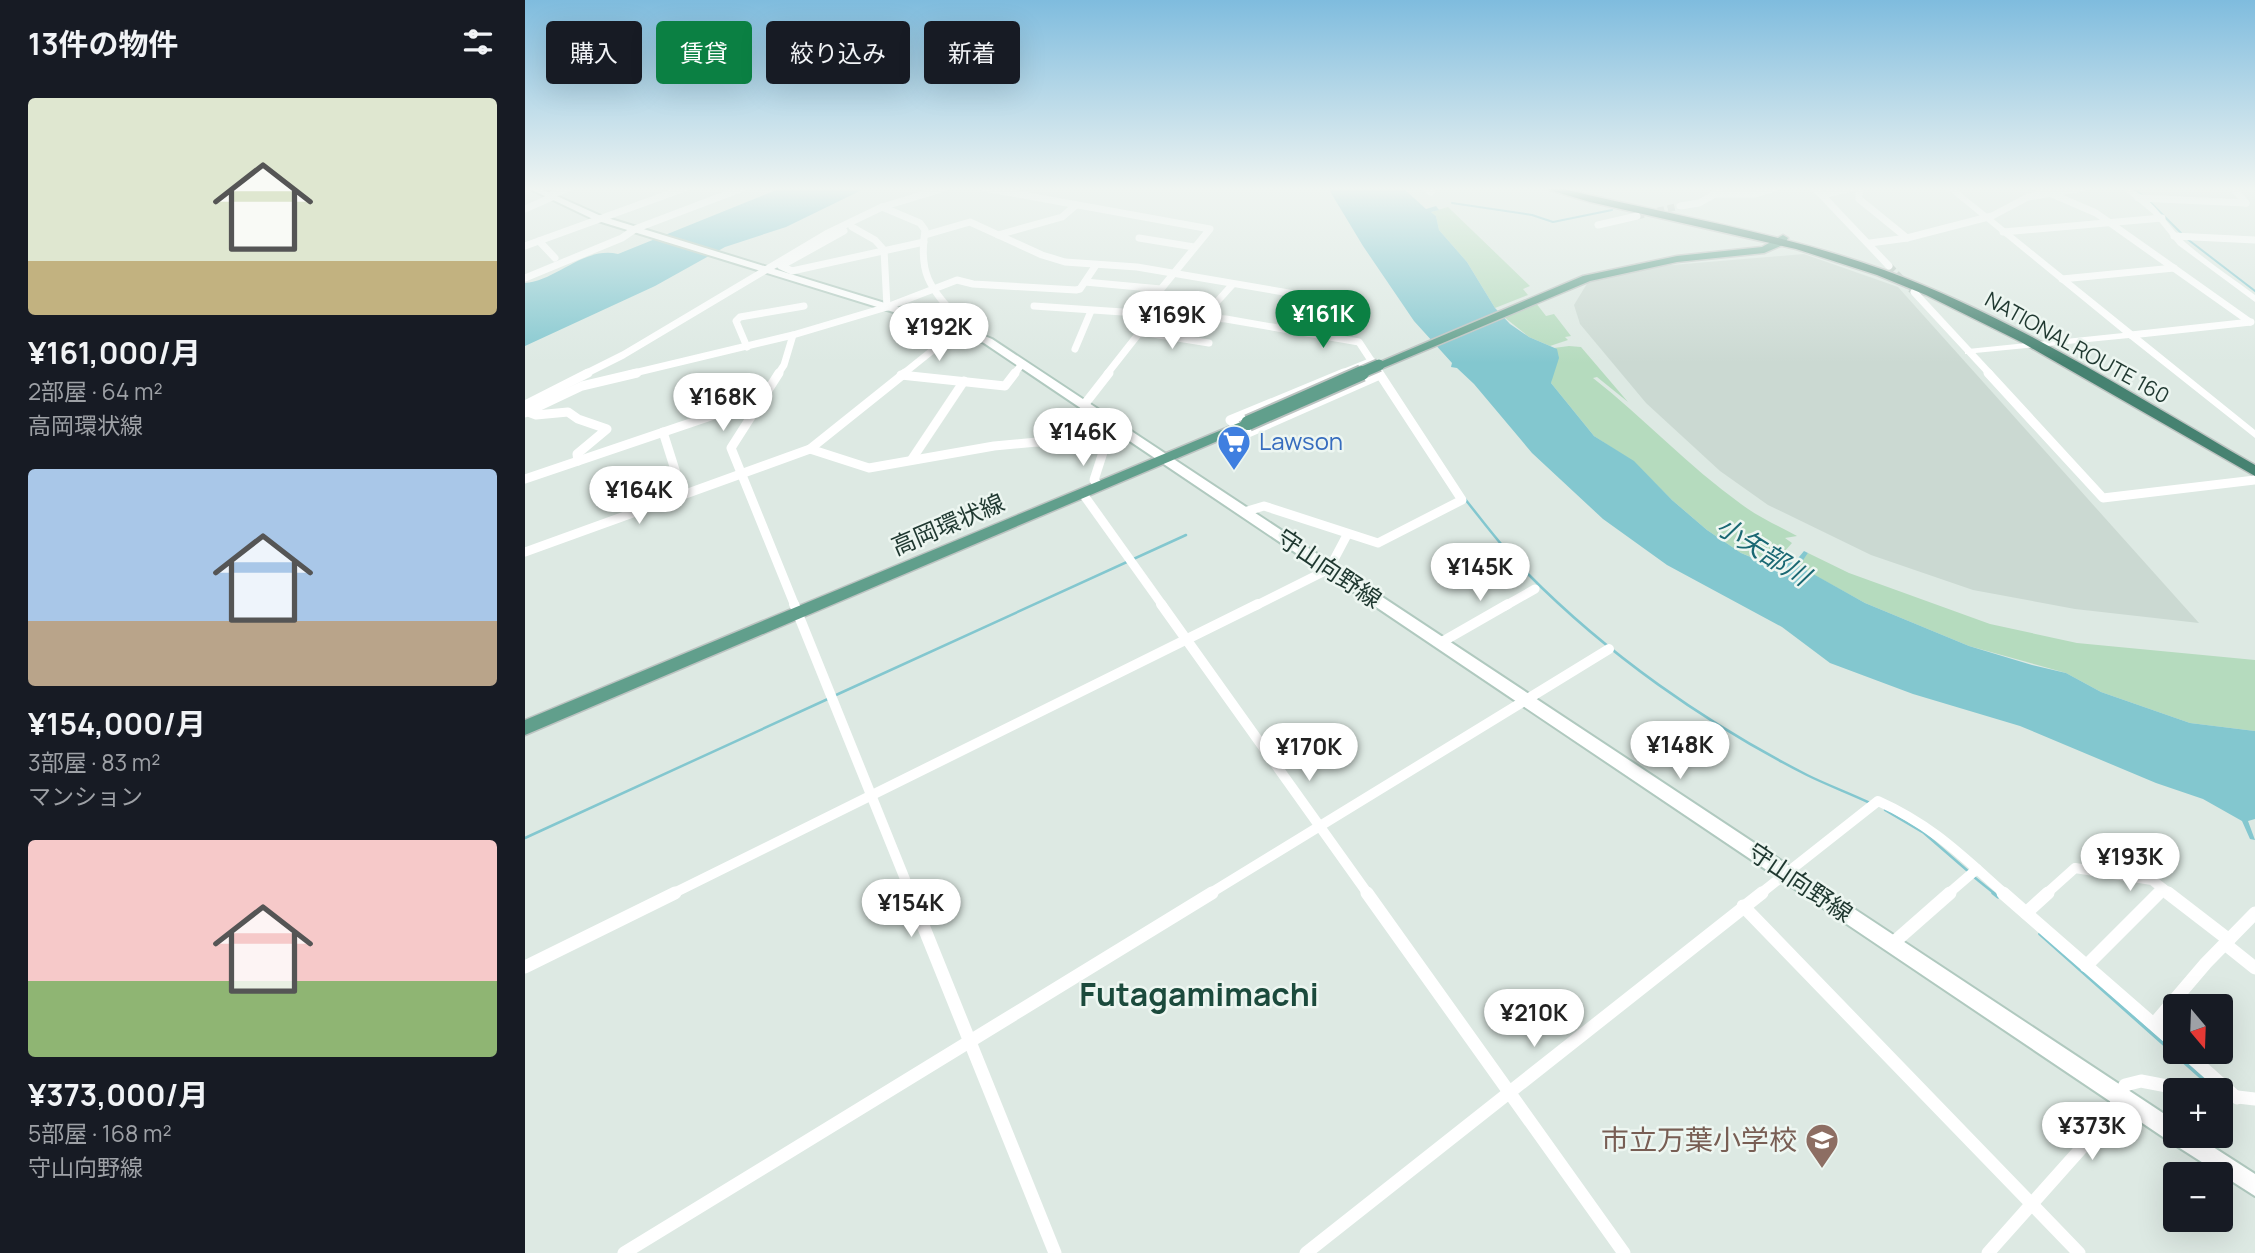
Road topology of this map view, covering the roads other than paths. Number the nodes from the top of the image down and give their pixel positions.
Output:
1 (544, 246) edge
2 (601, 246) edge
3 (693, 246) edge
4 (802, 246) edge
5 (817, 246) edge
6 (883, 246) edge
7 (899, 246) edge
8 (923, 246) edge
9 (1023, 246) edge
10 (1191, 246) edge
11 (1770, 246) edge
12 (1801, 246) edge
13 (1873, 246) edge
14 (2021, 246) edge
15 (2144, 246) edge
16 (2193, 246) edge
17 (1194, 247) joint
18 (885, 251) junction
19 (555, 258) dead end
20 (1096, 265) junction
21 (1889, 266) tunnel mouth
22 (764, 268) junction
23 (2174, 268) junction
24 (1173, 273) junction
25 (525, 278) edge
26 (2062, 279) junction
27 (1085, 282) junction
28 (1233, 284) junction
29 (1161, 289) junction
30 (933, 290) junction
31 (1076, 290) junction
32 (1914, 292) tunnel mouth
33 (1156, 298) junction
34 (2255, 299) edge
35 (1336, 301) dead end
36 (804, 306) dead end
37 (1034, 306) dead end
38 (887, 307) junction
39 (1068, 308) junction
40 (1091, 311) junction
41 (1147, 312) junction
42 (2252, 321) edge
43 (959, 329) junction
44 (1140, 332) junction
45 (793, 335) junction
46 (2131, 335) junction
47 (1209, 343) dead end
48 (2042, 345) junction
49 (747, 347) junction
50 (1075, 349) dead end
51 (1968, 352) junction
52 (1022, 364) junction
53 (1377, 367) junction
54 (901, 375) junction
55 (964, 381) junction
56 (762, 398) junction
57 (1084, 405) junction
58 (526, 410) edge
59 (1118, 427) junction
60 (663, 432) junction
61 (2255, 435) edge
62 (1106, 443) junction
63 (810, 449) junction
64 (912, 459) junction
65 (1164, 459) junction
66 (578, 461) junction
67 (2255, 463) edge
68 (2255, 471) edge
69 (742, 473) junction
70 (525, 479) edge
71 (2255, 480) edge
72 (1099, 486) junction
73 (1083, 494) junction
74 (683, 495) junction
75 (1244, 512) junction
76 (1347, 535) junction
77 (525, 552) edge
78 (1329, 569) junction
79 (1535, 589) dead end
80 (798, 612) junction
81 (1187, 639) junction
82 (1440, 643) junction
83 (1609, 649) dead end
84 (1528, 701) junction
85 (525, 728) edge
86 (872, 796) junction
87 (1321, 827) junction
88 (1977, 869) junction
89 (1784, 873) junction
90 (2163, 889) junction
91 (1743, 906) junction
92 (2025, 913) junction
93 (2255, 913) edge
94 (2227, 942) junction
95 (1892, 944) junction
96 (2086, 966) junction
97 (525, 967) edge
98 (2255, 968) edge
99 (2154, 1024) junction
100 (2163, 1032) edge
101 (970, 1042) junction
102 (2199, 1064) edge
103 (2163, 1085) edge
104 (1509, 1091) junction
105 (2120, 1097) junction
106 (2233, 1097) edge
107 (2237, 1098) junction
108 (2255, 1099) edge
109 (2163, 1125) edge
110 (2198, 1148) edge
111 (2255, 1186) edge
112 (2031, 1204) junction
113 (624, 1253) edge
114 (1055, 1253) edge
115 (1306, 1253) edge
116 (1624, 1253) edge
117 (1988, 1253) edge
118 (2079, 1253) edge

1 - 19 street
2 - 25 street
3 - 22 main road, 守山向野線
4 - 22 street
5 - 18 street
6 - 18 street
7 - 18 street
8 - 30 street
9 - 20 street
10 - 17 street
11 - 53 main road, 高岡環状線
12 - 48 highway, NATIONAL ROUTE 160
13 - 21 street
14 - 26 street
15 - 23 street
16 - 34 street
17 - 24 street
18 - 38 street
20 - 24 street
20 - 27 street
22 - 38 main road, 守山向野線
22 - 58 street
23 - 26 street
23 - 42 street
24 - 28 street
24 - 29 street
26 - 46 street
27 - 29 street
27 - 31 street
28 - 33 street
28 - 35 street
29 - 33 street
30 - 31 street
30 - 38 street
30 - 43 street
31 - 39 street
32 - 51 street
33 - 41 street
36 - 49 street
37 - 39 street
38 - 43 main road, 守山向野線
38 - 45 street
39 - 40 street
40 - 41 street
40 - 50 street
41 - 44 street
41 - 53 street
42 - 46 street
43 - 52 main road, 守山向野線
43 - 54 street
44 - 47 street
44 - 57 street
45 - 49 street
45 - 56 street
46 - 48 street
46 - 61 street
48 - 51 street
48 - 67 highway, NATIONAL ROUTE 160
48 - 68 highway, NATIONAL ROUTE 160
49 - 58 street
51 - 71 street
52 - 55 street
52 - 57 main road, 守山向野線
53 - 65 main road, 高岡環状線, bridge
53 - 76 street
54 - 55 street
54 - 63 street
55 - 64 street
56 - 60 street
56 - 69 street
57 - 59 main road, 守山向野線
58 - 66 street
59 - 62 street
59 - 65 main road, 守山向野線
60 - 66 street
60 - 74 street
62 - 64 street
62 - 72 street
63 - 64 street
63 - 69 street
65 - 72 main road, 高岡環状線
65 - 75 main road, 守山向野線
66 - 70 street
69 - 74 street
69 - 80 street
72 - 73 main road, 高岡環状線
73 - 80 main road, 高岡環状線
73 - 81 street
74 - 77 street
75 - 76 street
75 - 78 main road, 守山向野線
76 - 78 street
78 - 81 street
78 - 82 main road, 守山向野線
79 - 82 street
80 - 85 main road, 高岡環状線
80 - 86 street
81 - 86 street
81 - 87 street
82 - 84 main road, 守山向野線
83 - 84 street
84 - 87 street
84 - 89 main road, 守山向野線
86 - 97 street
86 - 101 street
87 - 101 street
87 - 104 street
88 - 89 street
88 - 92 street
88 - 95 street
89 - 91 street
89 - 95 main road, 守山向野線
90 - 92 street
90 - 94 street
90 - 96 street
91 - 104 street
91 - 112 street
92 - 96 street
93 - 94 street
94 - 98 street
94 - 99 street
95 - 105 main road, 守山向野線
96 - 99 street
99 - 100 street
101 - 113 street
101 - 114 street
102 - 107 street
103 - 105 street
104 - 115 street
104 - 116 street
105 - 109 main road, 守山向野線
105 - 112 street
106 - 107 street
107 - 108 street
110 - 111 main road, 守山向野線
112 - 117 street
112 - 118 street

